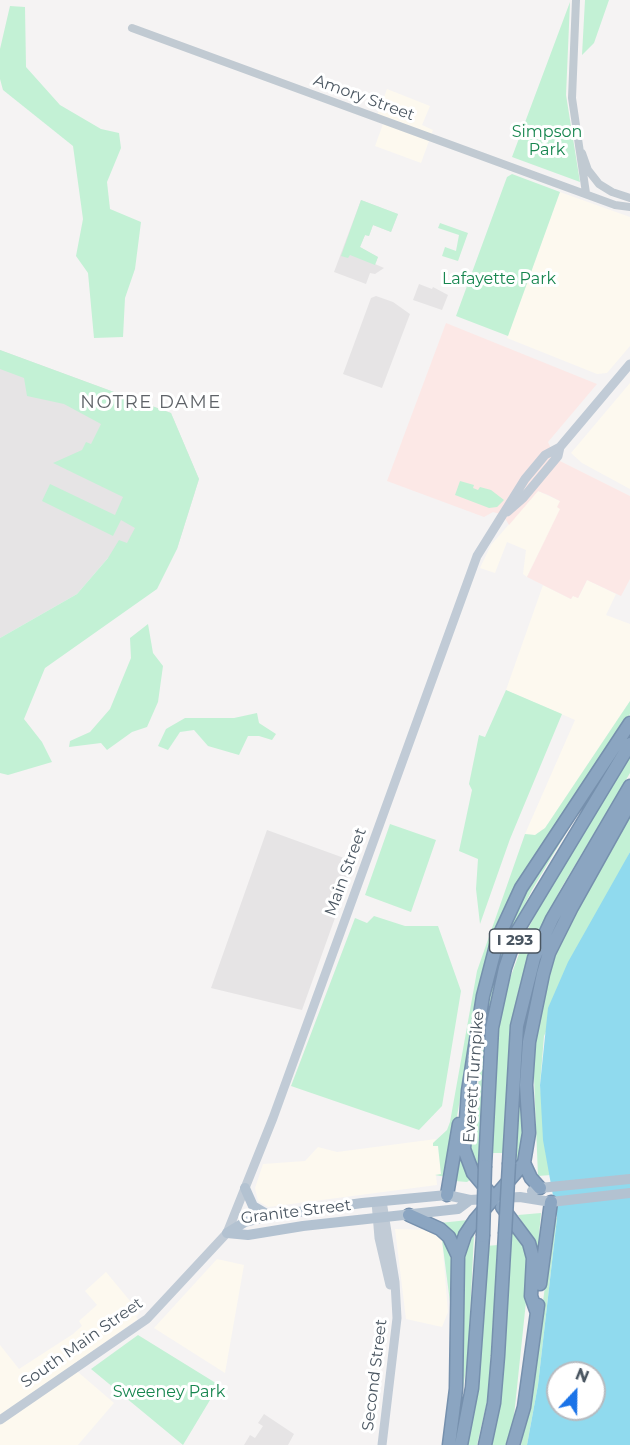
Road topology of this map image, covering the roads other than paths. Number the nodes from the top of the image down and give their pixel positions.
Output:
1 (576, 0) edge
2 (132, 28) dead end
3 (579, 144) junction
4 (586, 193) junction
5 (630, 198) edge
6 (630, 207) edge
7 (630, 364) edge
8 (630, 723) edge
9 (630, 744) edge
10 (630, 786) edge
11 (630, 802) edge
12 (468, 1091) junction
13 (524, 1164) junction
14 (630, 1179) edge
15 (245, 1188) junction
16 (544, 1188) junction
17 (630, 1193) edge
18 (447, 1195) junction
19 (520, 1197) junction
20 (495, 1198) junction
21 (470, 1200) junction
22 (379, 1201) junction
23 (551, 1202) junction
24 (409, 1215) junction
25 (270, 1216) junction
26 (380, 1218) junction
27 (227, 1233) junction
28 (458, 1256) junction
29 (537, 1313) junction
30 (0, 1420) edge
31 (382, 1445) edge
32 (449, 1445) edge
33 (461, 1445) edge
34 (485, 1445) edge
35 (513, 1445) edge

1 - 3 street
2 - 4 street, Amory Street
3 - 4 street
3 - 5 street
4 - 5 street, Amory Street
4 - 6 street, Amory Street
7 - 15 main road, Main Street
8 - 12 highway
9 - 33 highway, Everett Turnpike / I 293, bridge
10 - 34 highway, I 293, bridge
11 - 13 highway
12 - 18 highway
12 - 20 highway
13 - 16 highway
13 - 20 highway
14 - 16 main road, Granite Street
15 - 25 main road
15 - 27 main road, Main Street
16 - 19 main road, Granite Street
17 - 23 main road, Granite Street
18 - 21 main road, Granite Street
18 - 22 main road, Granite Street
19 - 20 main road, Granite Street
19 - 23 main road, Granite Street
20 - 21 main road, Granite Street
20 - 28 highway
20 - 29 highway
21 - 24 main road, Granite Street
22 - 25 main road, Granite Street
22 - 26 main road, Second Street
23 - 29 highway
24 - 26 main road, Granite Street
24 - 28 highway
25 - 27 main road, Granite Street
26 - 27 main road, Granite Street
26 - 31 main road, Second Street
27 - 30 main road, South Main Street
28 - 32 highway
29 - 35 highway

